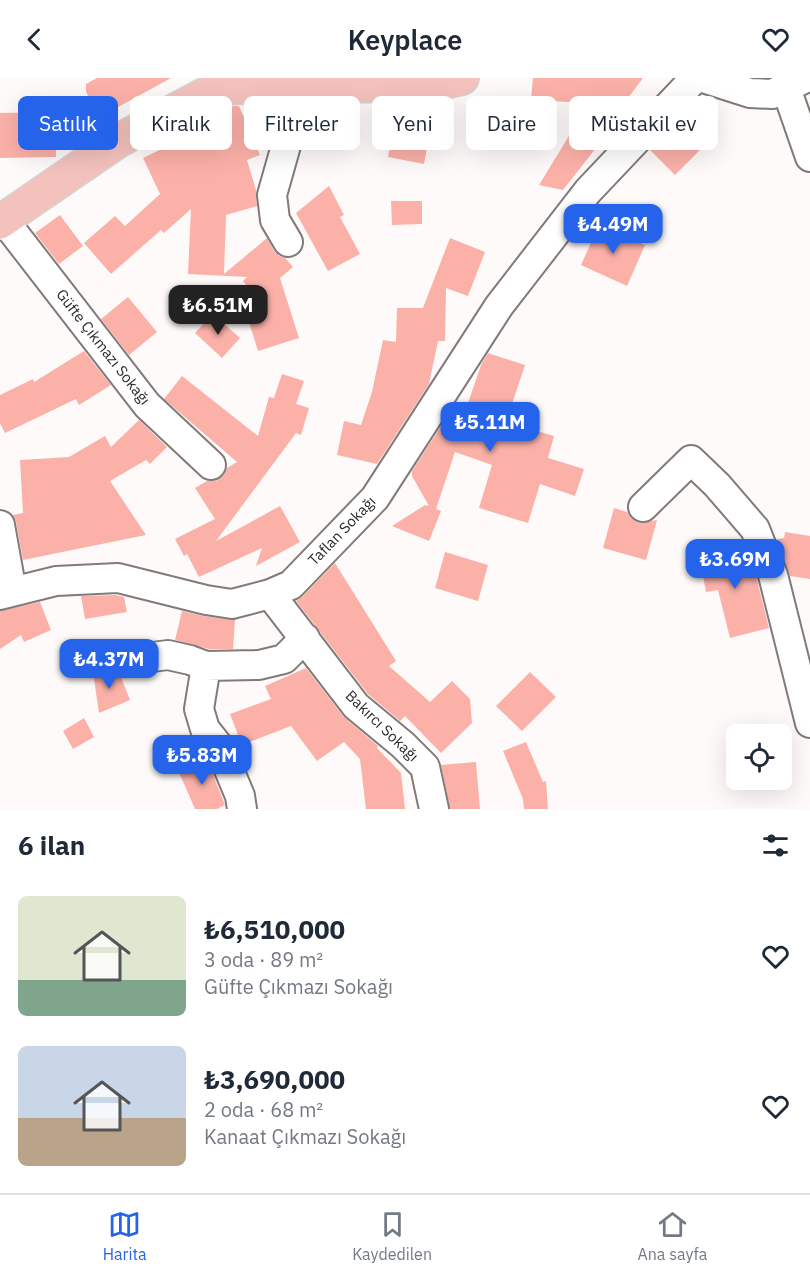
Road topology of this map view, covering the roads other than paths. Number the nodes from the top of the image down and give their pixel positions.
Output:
1 (462, 78) edge
2 (695, 78) edge
3 (703, 78) edge
4 (353, 82) edge
5 (796, 83) edge
6 (290, 85) junction
7 (810, 157) edge
8 (2, 220) edge
9 (288, 242) dead end
10 (212, 465) dead end
11 (644, 507) dead end
12 (0, 525) edge
13 (6, 594) edge
14 (270, 594) junction
15 (305, 638) junction
16 (121, 661) dead end
17 (206, 666) junction
18 (810, 723) edge
19 (242, 809) edge
20 (434, 809) edge

1 - 4 main road
2 - 14 street, Taflan Sokağı
3 - 5 street
4 - 6 main road
5 - 7 street
6 - 8 main road
6 - 9 street
8 - 10 street, Güfte Çıkmazı Sokağı
11 - 18 street
12 - 13 street, Taflan Sokağı
13 - 14 street, Taflan Sokağı
14 - 15 street, Bakırcı Sokağı
15 - 17 street
15 - 20 street, Bakırcı Sokağı
16 - 17 street
17 - 19 street

